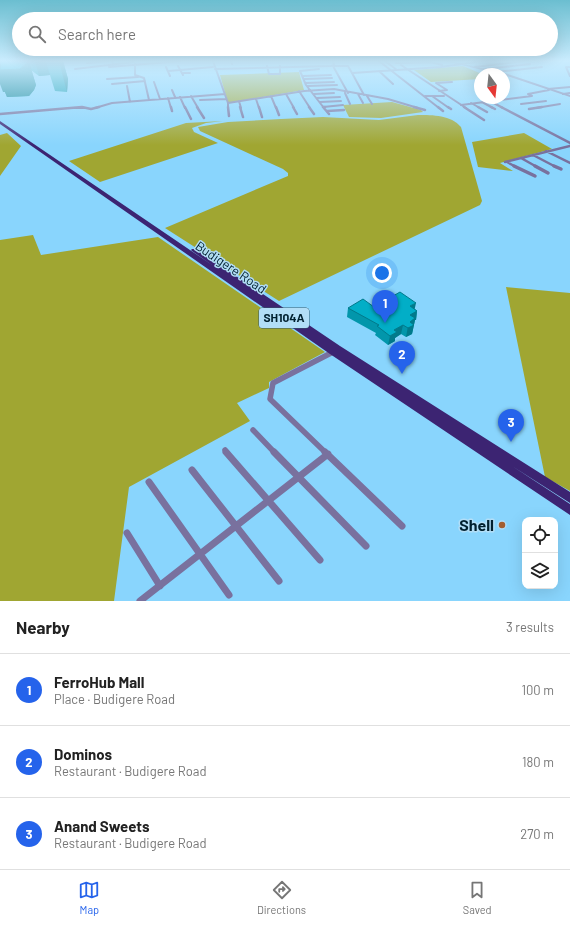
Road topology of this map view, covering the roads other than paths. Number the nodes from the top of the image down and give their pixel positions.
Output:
1 (128, 89) edge
2 (147, 89) edge
3 (156, 89) edge
4 (223, 89) edge
5 (333, 89) edge
6 (334, 89) edge
7 (344, 89) edge
8 (361, 89) edge
9 (416, 89) edge
10 (436, 89) edge
11 (446, 89) edge
12 (556, 89) edge
13 (172, 90) dead end
14 (311, 90) junction
15 (549, 90) junction
16 (299, 91) junction
17 (439, 91) junction
18 (334, 93) dead end
19 (346, 93) junction
20 (570, 93) edge
21 (225, 94) junction
22 (286, 94) junction
23 (314, 94) junction
24 (358, 94) junction
25 (563, 94) junction
26 (364, 95) junction
27 (191, 96) junction
28 (271, 96) junction
29 (368, 96) junction
30 (425, 96) junction
31 (432, 96) junction
32 (448, 96) junction
33 (570, 96) edge
34 (175, 97) junction
35 (180, 97) junction
36 (340, 97) dead end
37 (524, 97) junction
38 (168, 98) junction
39 (317, 98) junction
40 (160, 99) junction
41 (226, 99) junction
42 (256, 99) junction
43 (510, 99) edge
44 (149, 100) junction
45 (200, 100) dead end
46 (341, 101) dead end
47 (546, 101) dead end
48 (130, 102) junction
49 (239, 102) junction
50 (320, 102) junction
51 (534, 102) junction
52 (228, 103) junction
53 (471, 103) junction
54 (474, 103) edge
55 (350, 104) dead end
56 (363, 104) dead end
57 (372, 104) dead end
58 (486, 104) edge
59 (495, 104) edge
60 (520, 104) dead end
61 (560, 104) dead end
62 (461, 105) junction
63 (343, 106) dead end
64 (323, 107) junction
65 (544, 107) junction
66 (450, 109) dead end
67 (495, 109) dead end
68 (529, 109) dead end
69 (344, 110) dead end
70 (425, 110) dead end
71 (172, 111) dead end
72 (326, 111) junction
73 (443, 111) dead end
74 (487, 112) dead end
75 (0, 114) edge
76 (297, 114) dead end
77 (314, 114) dead end
78 (329, 114) dead end
79 (279, 115) dead end
80 (229, 116) dead end
81 (262, 116) dead end
82 (243, 117) dead end
83 (204, 118) dead end
84 (0, 119) edge
85 (191, 119) dead end
86 (484, 120) dead end
87 (0, 122) edge
88 (570, 145) edge
89 (546, 151) junction
90 (533, 155) junction
91 (521, 158) junction
92 (570, 163) edge
93 (561, 169) dead end
94 (548, 173) dead end
95 (535, 176) dead end
96 (333, 352) junction
97 (253, 430) dead end
98 (225, 450) dead end
99 (328, 454) junction
100 (192, 470) dead end
101 (299, 477) junction
102 (149, 482) dead end
103 (570, 498) edge
104 (269, 501) junction
105 (570, 510) edge
106 (236, 526) junction
107 (402, 526) dead end
108 (128, 533) dead end
109 (366, 546) dead end
110 (200, 554) junction
111 (320, 560) dead end
112 (279, 581) dead end
113 (160, 586) junction
114 (229, 595) dead end
115 (140, 601) edge

1 - 48 street
2 - 44 street
3 - 40 street
4 - 21 street
5 - 14 street
6 - 19 street
7 - 19 street
8 - 26 street
9 - 30 street
10 - 17 street
11 - 17 street
12 - 15 street
13 - 34 street
14 - 16 street
14 - 23 street
15 - 25 street
15 - 37 street
16 - 22 street
16 - 77 street
17 - 32 street
18 - 23 street
19 - 24 street
19 - 55 street
20 - 25 street
21 - 27 street
21 - 41 street
22 - 28 street
22 - 76 street
23 - 39 street
24 - 26 street
24 - 56 street
25 - 33 street
26 - 29 street
27 - 35 street
27 - 83 street
28 - 42 street
28 - 79 street
29 - 57 street
29 - 70 street
30 - 31 street
30 - 73 street
31 - 32 street
31 - 66 street
32 - 62 street
34 - 35 street
34 - 38 street
35 - 85 street
36 - 39 street
37 - 43 street
37 - 51 street
38 - 40 street
38 - 71 street
39 - 50 street
40 - 44 street
41 - 45 street
41 - 52 street
42 - 49 street
42 - 81 street
44 - 48 street
46 - 50 street
47 - 51 street
48 - 75 street
49 - 52 street
49 - 82 street
50 - 64 street
51 - 60 street
51 - 65 street
52 - 80 street
53 - 54 street
53 - 62 street
53 - 74 street
58 - 67 street
59 - 88 street
61 - 65 street
62 - 86 street
63 - 64 street
64 - 72 street
65 - 68 street
69 - 72 street
72 - 78 street
84 - 103 main road, Budigere Road / SH104A
87 - 96 main road, Budigere Road / SH104A
88 - 89 street
89 - 90 street
89 - 92 street
90 - 91 street
90 - 93 street
91 - 94 street
91 - 95 street
96 - 99 street
96 - 105 main road, Budigere Road / SH104A
97 - 101 street
98 - 104 street
99 - 101 street
99 - 107 street
100 - 106 street
101 - 104 street
101 - 109 street
102 - 110 street
104 - 106 street
104 - 111 street
106 - 110 street
106 - 112 street
108 - 113 street
110 - 113 street
110 - 114 street
113 - 115 street

